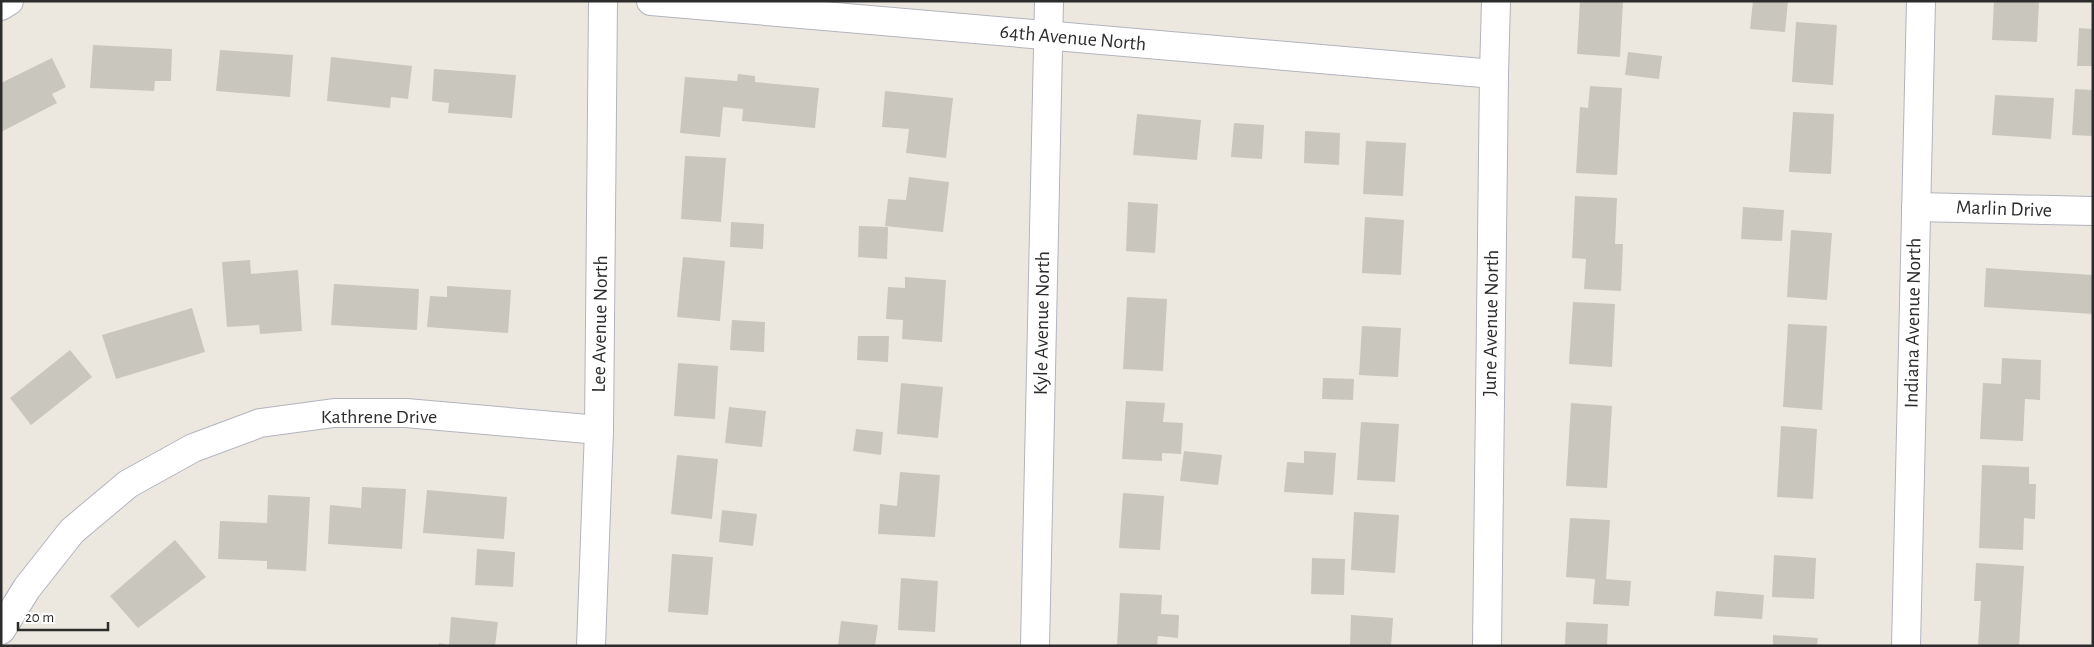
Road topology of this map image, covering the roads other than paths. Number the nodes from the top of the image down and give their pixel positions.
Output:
1 (9, 1) edge
2 (603, 1) edge
3 (651, 1) edge
4 (1049, 1) edge
5 (1496, 1) edge
6 (1921, 1) edge
7 (1, 6) edge
8 (1048, 36) junction
9 (1494, 74) junction
10 (1916, 207) junction
11 (2093, 212) edge
12 (599, 430) junction
13 (1, 630) edge
14 (591, 646) edge
15 (1035, 646) edge
16 (1487, 646) edge
17 (1906, 646) edge

1 - 7 street
2 - 12 street, Lee Avenue North
3 - 8 street, 64th Avenue North
4 - 8 street, Kyle Avenue North
5 - 9 street, June Avenue North
6 - 10 street, Indiana Avenue North
8 - 9 street, 64th Avenue North
8 - 15 street, Kyle Avenue North
9 - 16 street, June Avenue North
10 - 11 street, Marlin Drive
10 - 17 street, Indiana Avenue North
12 - 13 street, Kathrene Drive
12 - 14 street, Lee Avenue North

